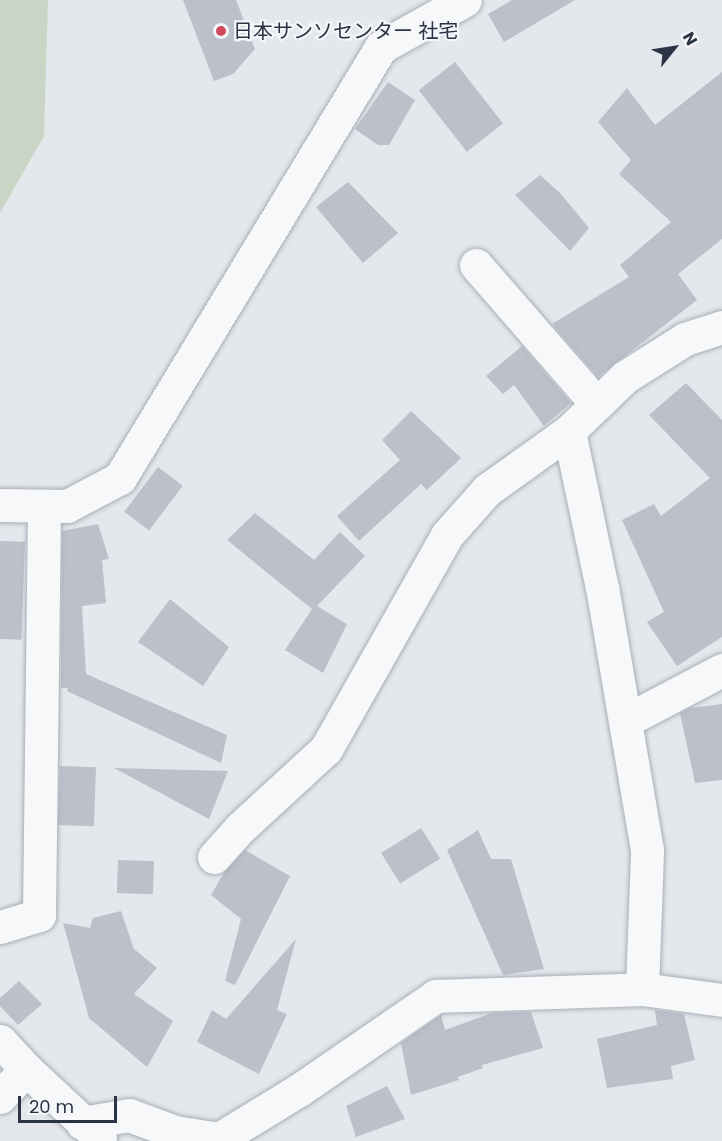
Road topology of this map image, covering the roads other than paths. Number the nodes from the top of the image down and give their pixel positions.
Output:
1 (445, 5) edge
2 (476, 265) dead end
3 (722, 327) edge
4 (597, 404) junction
5 (568, 431) junction
6 (0, 505) edge
7 (44, 506) junction
8 (722, 670) edge
9 (625, 722) junction
10 (214, 857) dead end
11 (0, 927) edge
12 (642, 989) junction
13 (722, 1000) edge
14 (0, 1041) edge
15 (26, 1069) junction
16 (0, 1097) edge
17 (93, 1132) edge

1 - 7 street
2 - 4 street
3 - 4 street
4 - 5 street
5 - 9 street
5 - 10 street
6 - 7 street
7 - 11 street
8 - 9 street
9 - 12 street
12 - 13 street
12 - 17 street
14 - 15 street
15 - 16 street
15 - 17 street

